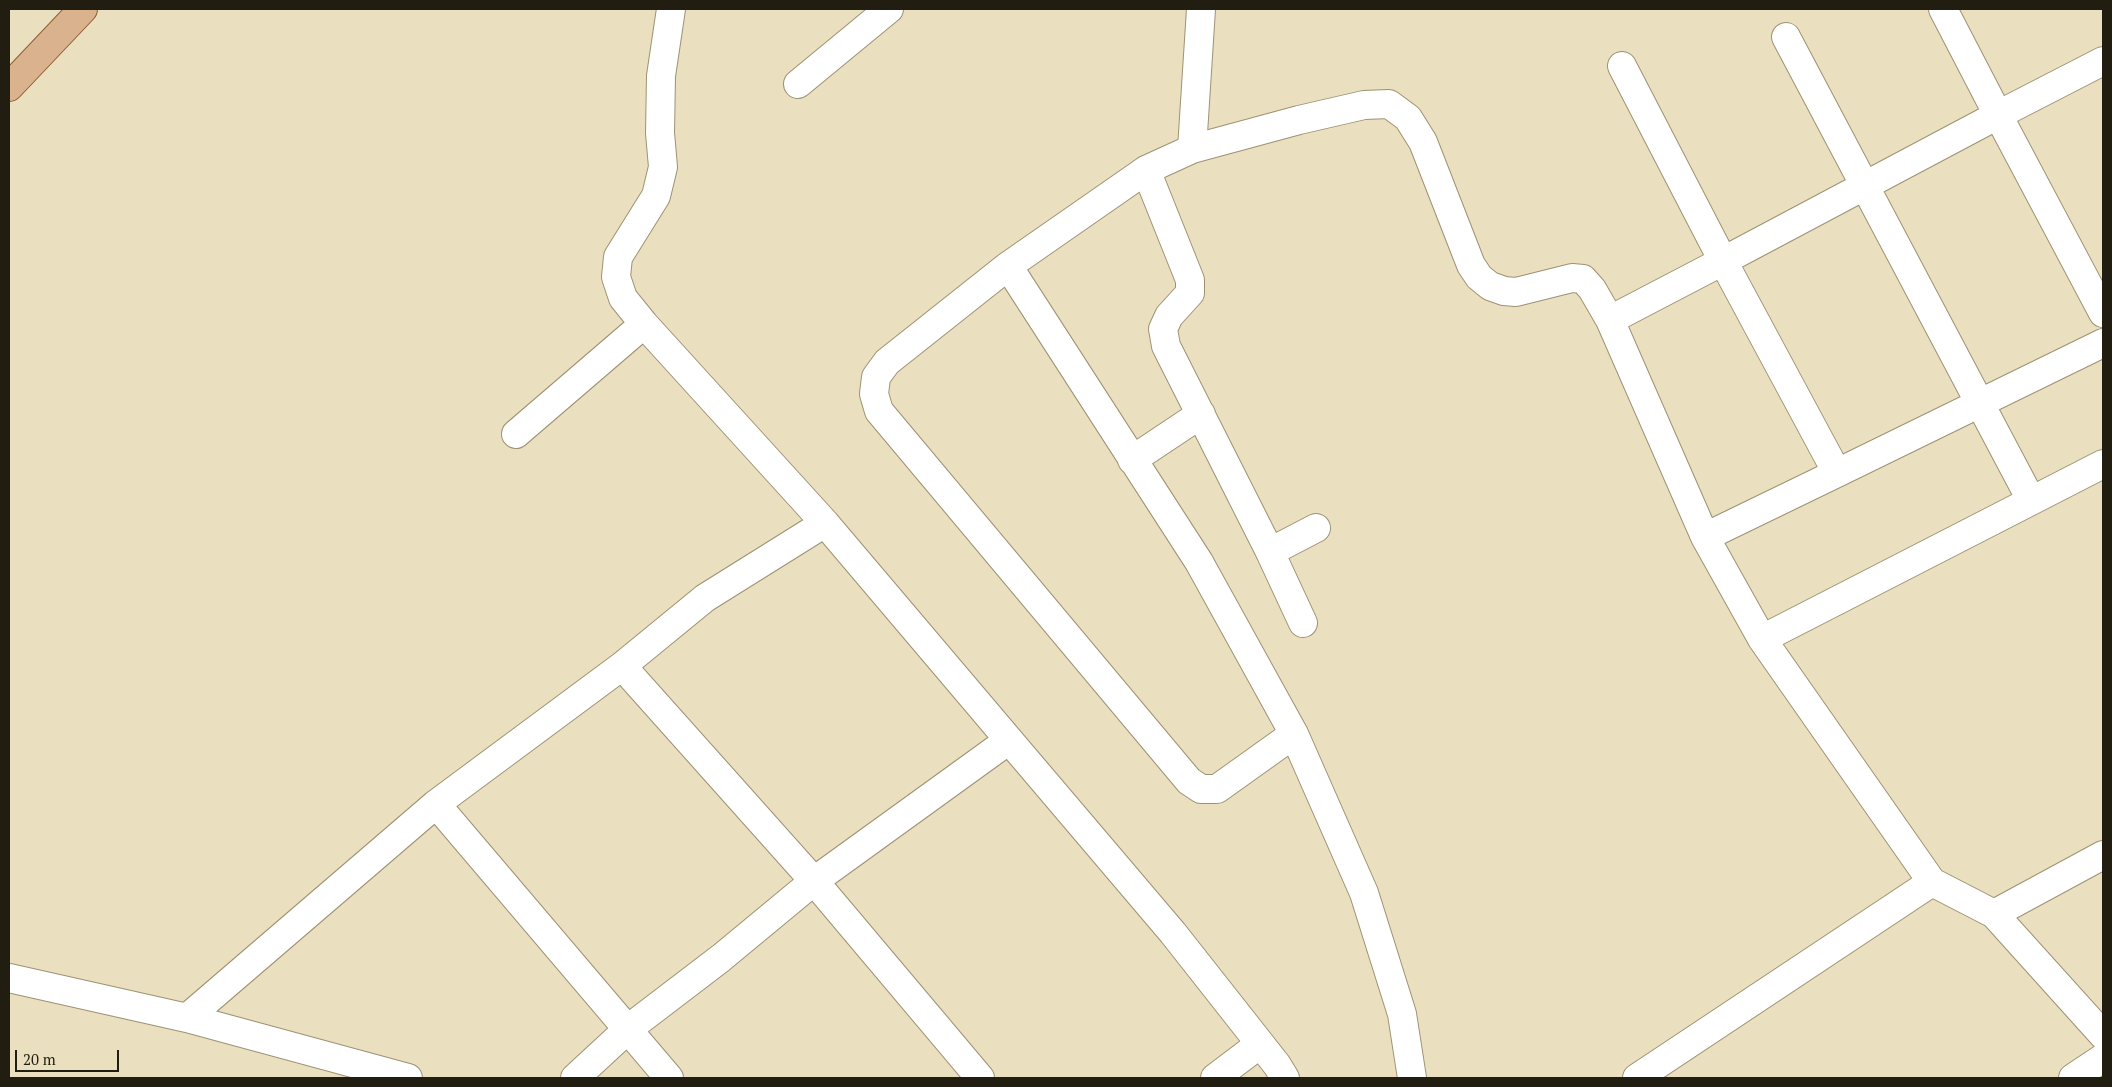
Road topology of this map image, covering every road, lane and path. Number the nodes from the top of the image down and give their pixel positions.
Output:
1 (83, 9) edge
2 (671, 9) edge
3 (889, 9) edge
4 (1201, 9) edge
5 (1943, 9) edge
6 (1786, 36) dead end
7 (2103, 60) edge
8 (1622, 66) dead end
9 (798, 84) dead end
10 (9, 87) edge
11 (1998, 115) junction
12 (1192, 149) junction
13 (1146, 170) junction
14 (1865, 186) junction
15 (1723, 261) junction
16 (1008, 266) junction
17 (2103, 314) edge
18 (1610, 320) junction
19 (644, 324) junction
20 (2103, 343) edge
21 (1979, 404) junction
22 (1201, 414) junction
23 (516, 434) dead end
24 (1132, 460) junction
25 (2103, 464) edge
26 (1837, 473) junction
27 (2031, 500) junction
28 (825, 523) junction
29 (1316, 528) dead end
30 (1705, 537) junction
31 (1270, 552) junction
32 (1303, 623) dead end
33 (1762, 639) junction
34 (622, 666) junction
35 (1294, 734) junction
36 (1009, 740) junction
37 (436, 804) junction
38 (2103, 855) edge
39 (814, 881) junction
40 (1932, 882) junction
41 (1994, 914) junction
42 (9, 978) edge
43 (187, 1018) junction
44 (628, 1028) junction
45 (2103, 1035) edge
46 (1260, 1044) junction
47 (2103, 1058) edge
48 (408, 1078) edge
49 (575, 1078) edge
50 (669, 1078) edge
51 (980, 1078) edge
52 (1215, 1078) edge
53 (1285, 1078) edge
54 (1412, 1078) edge
55 (1637, 1078) edge
56 (2073, 1078) edge

1 - 10 main road
2 - 19 street
3 - 9 street
4 - 12 street
5 - 11 street
6 - 14 street
7 - 11 street
8 - 15 street
11 - 14 street
11 - 17 street
12 - 13 street
12 - 18 street
13 - 16 street
13 - 22 street
14 - 15 street
14 - 21 street
15 - 18 street
15 - 26 street
16 - 24 street
16 - 35 street
18 - 30 street
19 - 23 street
19 - 28 street
20 - 21 street
21 - 26 street
21 - 27 street
22 - 24 street
22 - 31 street
24 - 35 street
25 - 27 street
26 - 30 street
27 - 33 street
28 - 34 street
28 - 36 street
29 - 31 street
30 - 33 street
31 - 32 street
33 - 40 street
34 - 37 street
34 - 39 street
35 - 54 street
36 - 39 street
36 - 46 street
37 - 43 street
37 - 44 street
38 - 41 street
39 - 44 street
39 - 51 street
40 - 41 street
40 - 55 street
41 - 45 street
42 - 43 street
43 - 48 street
44 - 49 street
44 - 50 street
46 - 52 street
46 - 53 street
47 - 56 street

